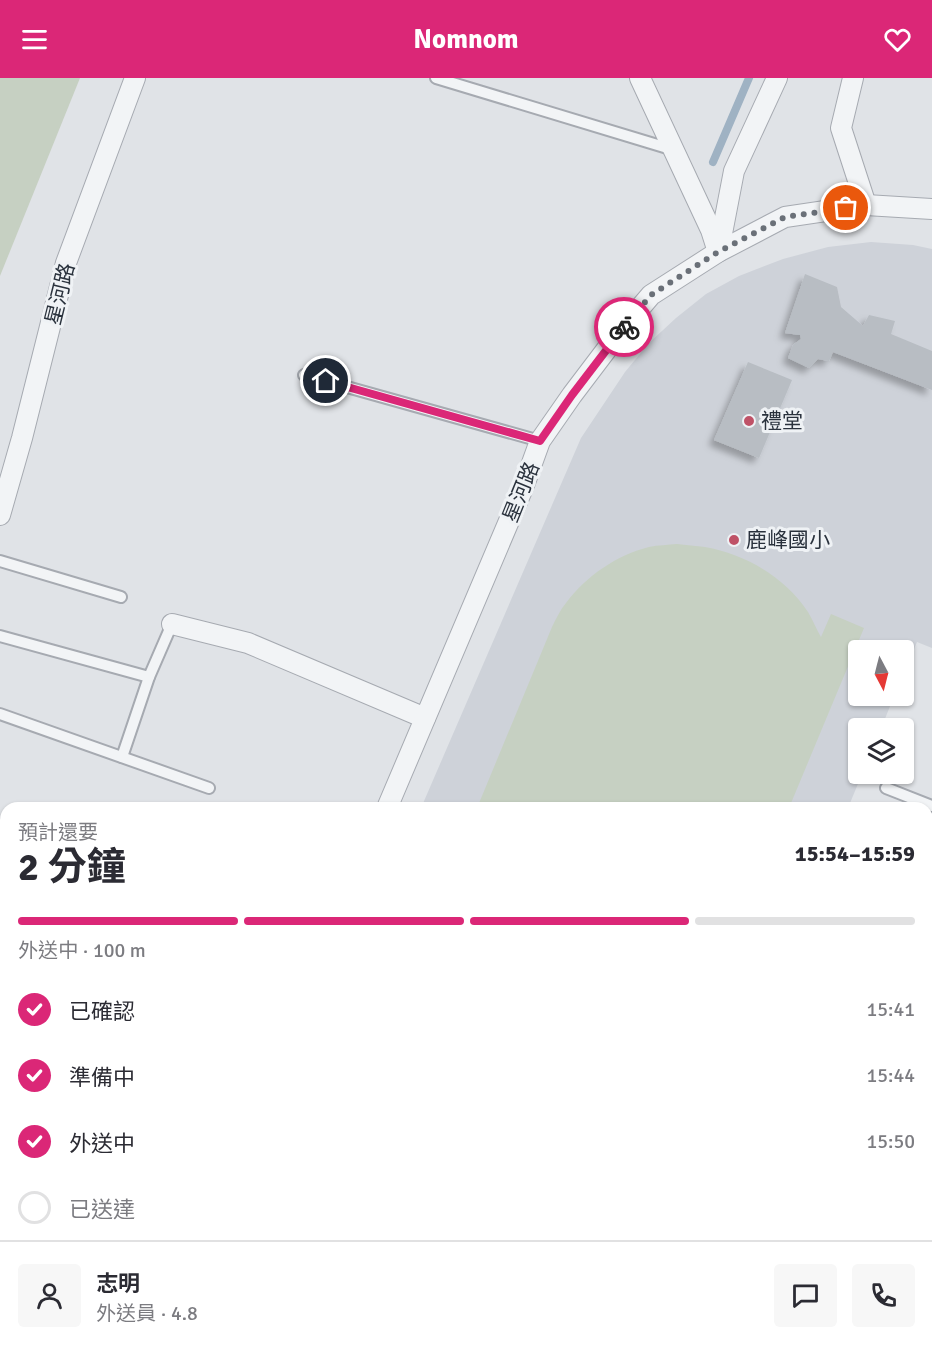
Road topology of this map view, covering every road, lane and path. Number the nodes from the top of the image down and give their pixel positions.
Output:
1 (135, 78) edge
2 (436, 78) edge
3 (640, 78) edge
4 (777, 78) edge
5 (853, 78) edge
6 (674, 150) junction
7 (866, 205) junction
8 (932, 209) edge
9 (718, 252) junction
10 (304, 375) dead end
11 (540, 441) junction
12 (0, 514) edge
13 (0, 561) edge
14 (121, 597) dead end
15 (172, 624) joint
16 (0, 636) edge
17 (148, 677) junction
18 (0, 714) edge
19 (425, 718) junction
20 (122, 757) junction
21 (209, 788) dead end
22 (886, 788) dead end
23 (390, 802) edge
24 (922, 802) edge

1 - 12 street, 星河路
2 - 6 lane
3 - 6 street
4 - 9 street
5 - 7 street
6 - 9 street
7 - 8 street, 星河路
7 - 9 street, 星河路
9 - 11 street, 星河路
10 - 11 lane
11 - 19 street, 星河路
13 - 14 lane
15 - 17 lane
15 - 19 street
16 - 17 lane
17 - 20 lane
18 - 20 lane
19 - 23 street, 星河路
20 - 21 lane
22 - 24 lane

